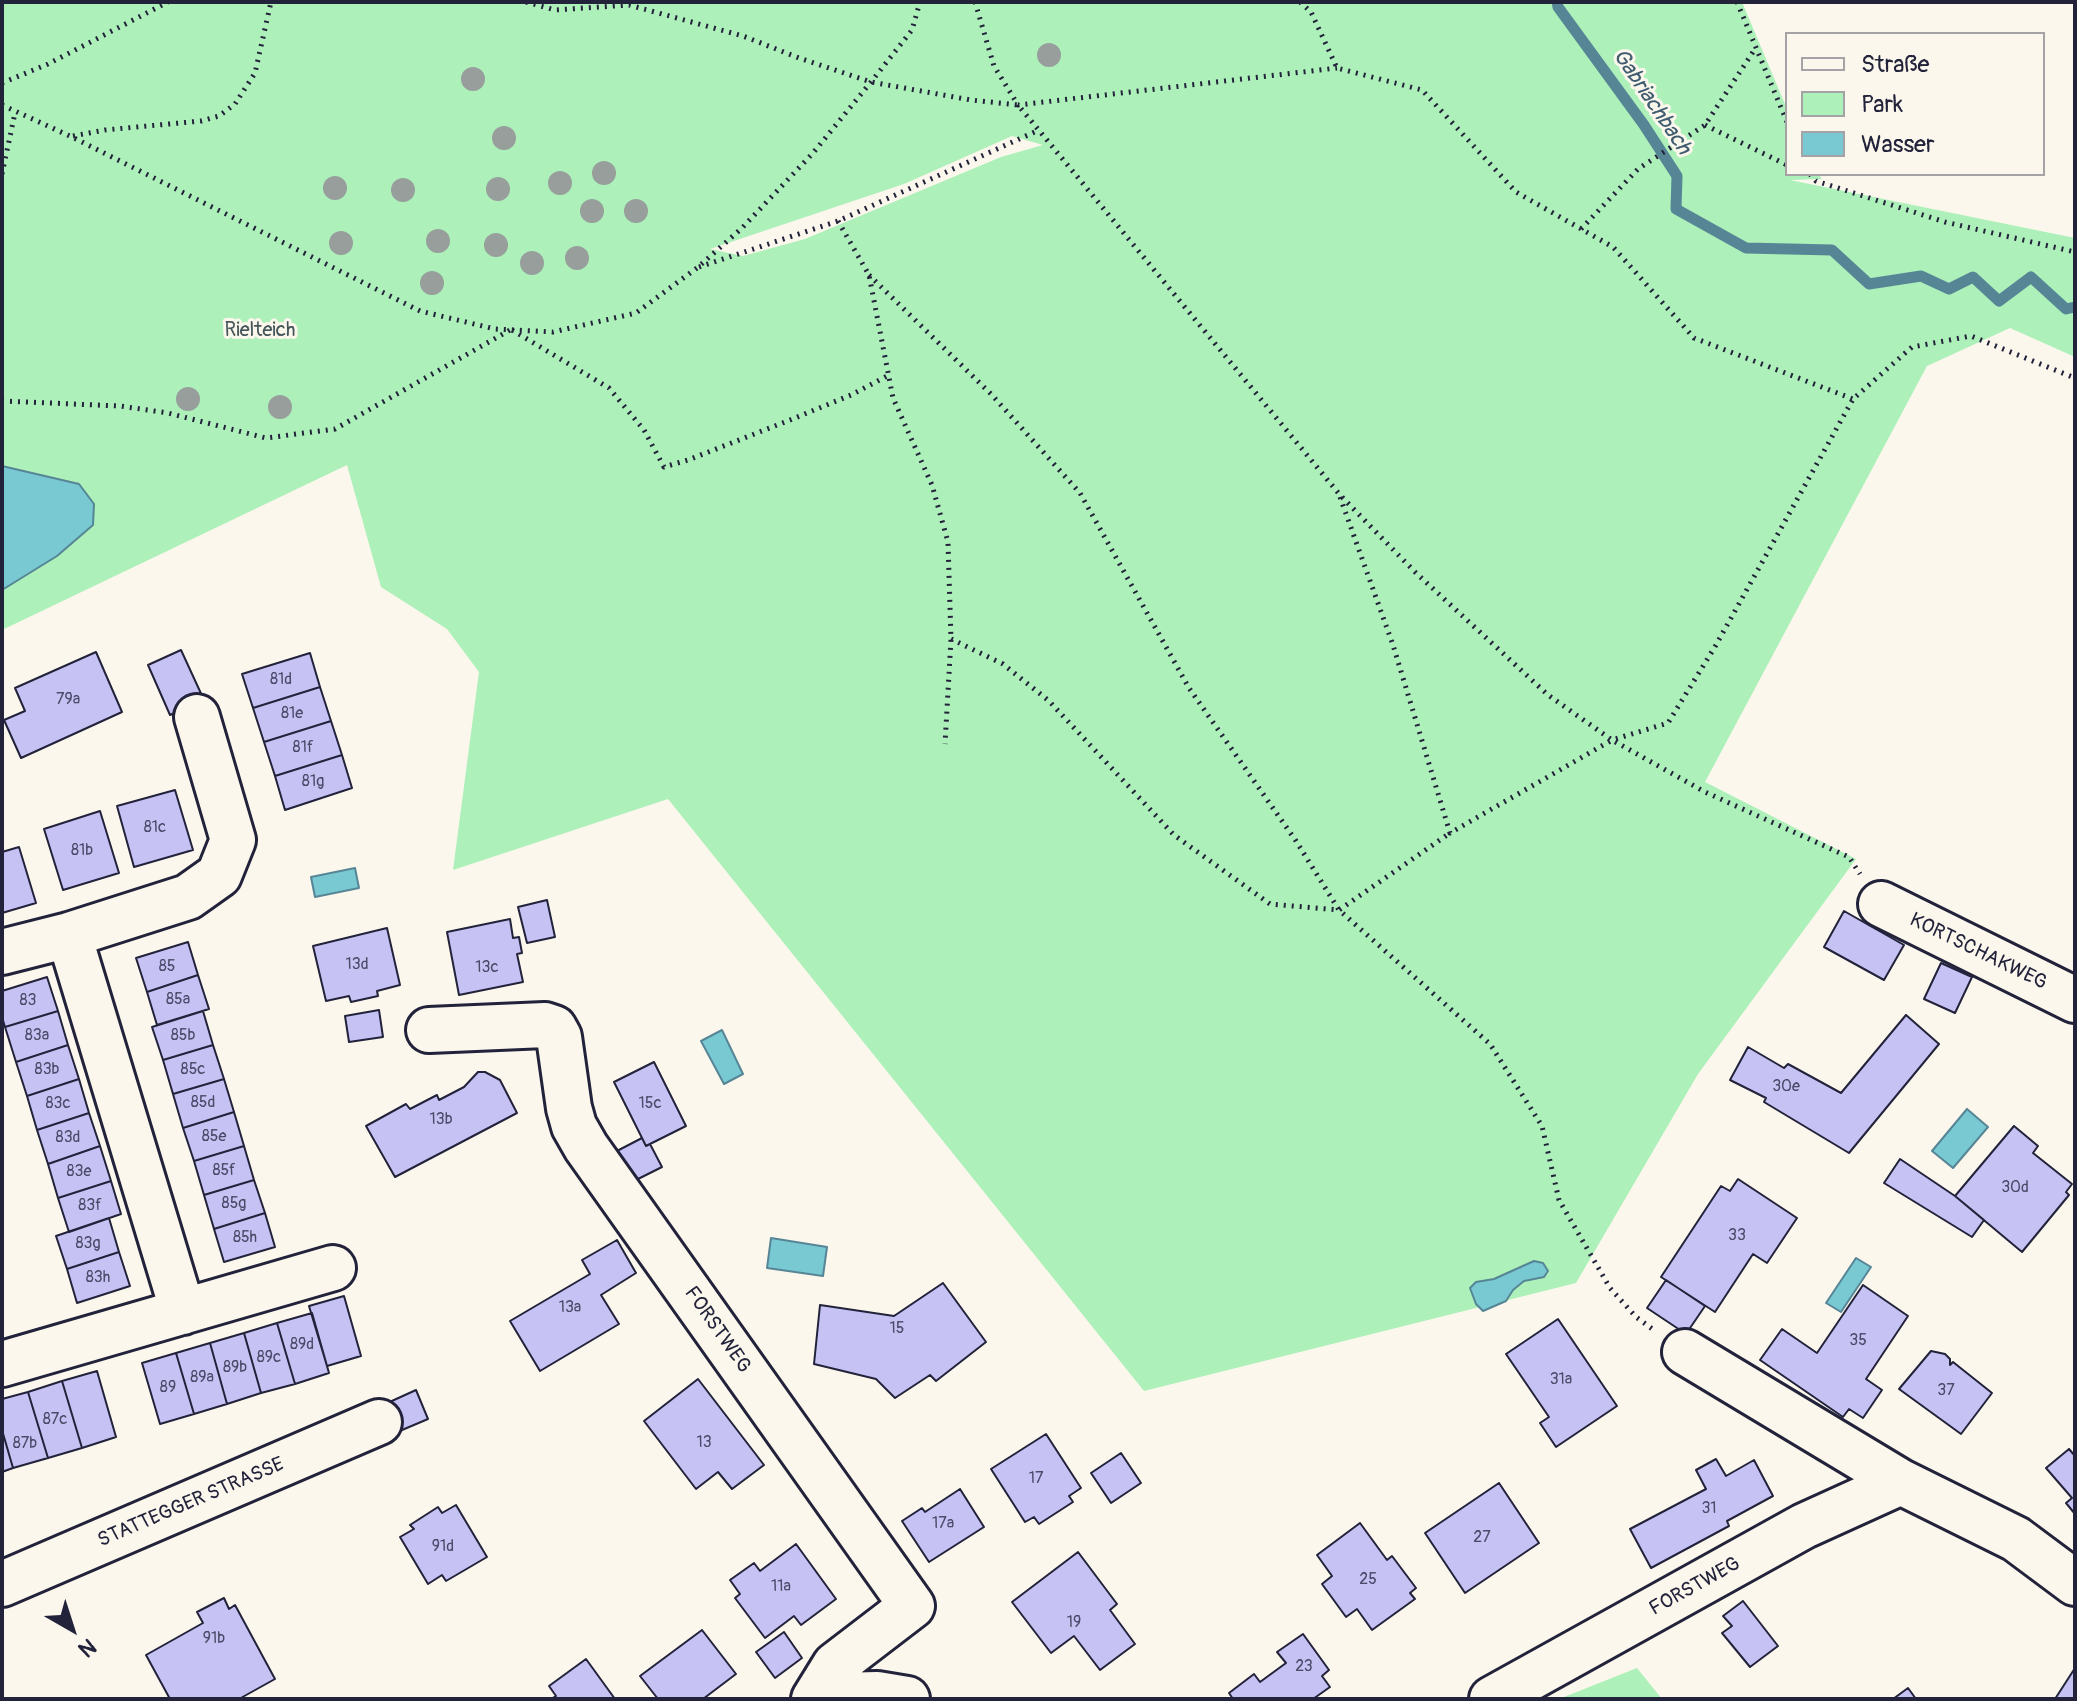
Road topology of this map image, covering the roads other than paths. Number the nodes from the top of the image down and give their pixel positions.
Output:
1 (197, 717) dead end
2 (1881, 904) road end
3 (69, 935) junction
4 (2, 952) edge
5 (2075, 1000) edge
6 (429, 1030) dead end
7 (333, 1268) dead end
8 (183, 1312) junction
9 (1685, 1352) road end
10 (2, 1364) edge
11 (379, 1422) dead end
12 (1901, 1482) junction
13 (2075, 1583) edge
14 (2, 1584) edge
15 (814, 1699) edge
16 (828, 1699) edge
17 (907, 1699) edge
18 (1492, 1699) edge

1 - 3 street
2 - 5 street, KORTSCHAKWEG
3 - 4 street
3 - 8 street
6 - 15 street, FORSTWEG
7 - 8 street
8 - 10 street
9 - 12 street
11 - 14 street, STATTEGGER STRASSE
12 - 13 street
12 - 18 street, FORSTWEG
16 - 17 street

